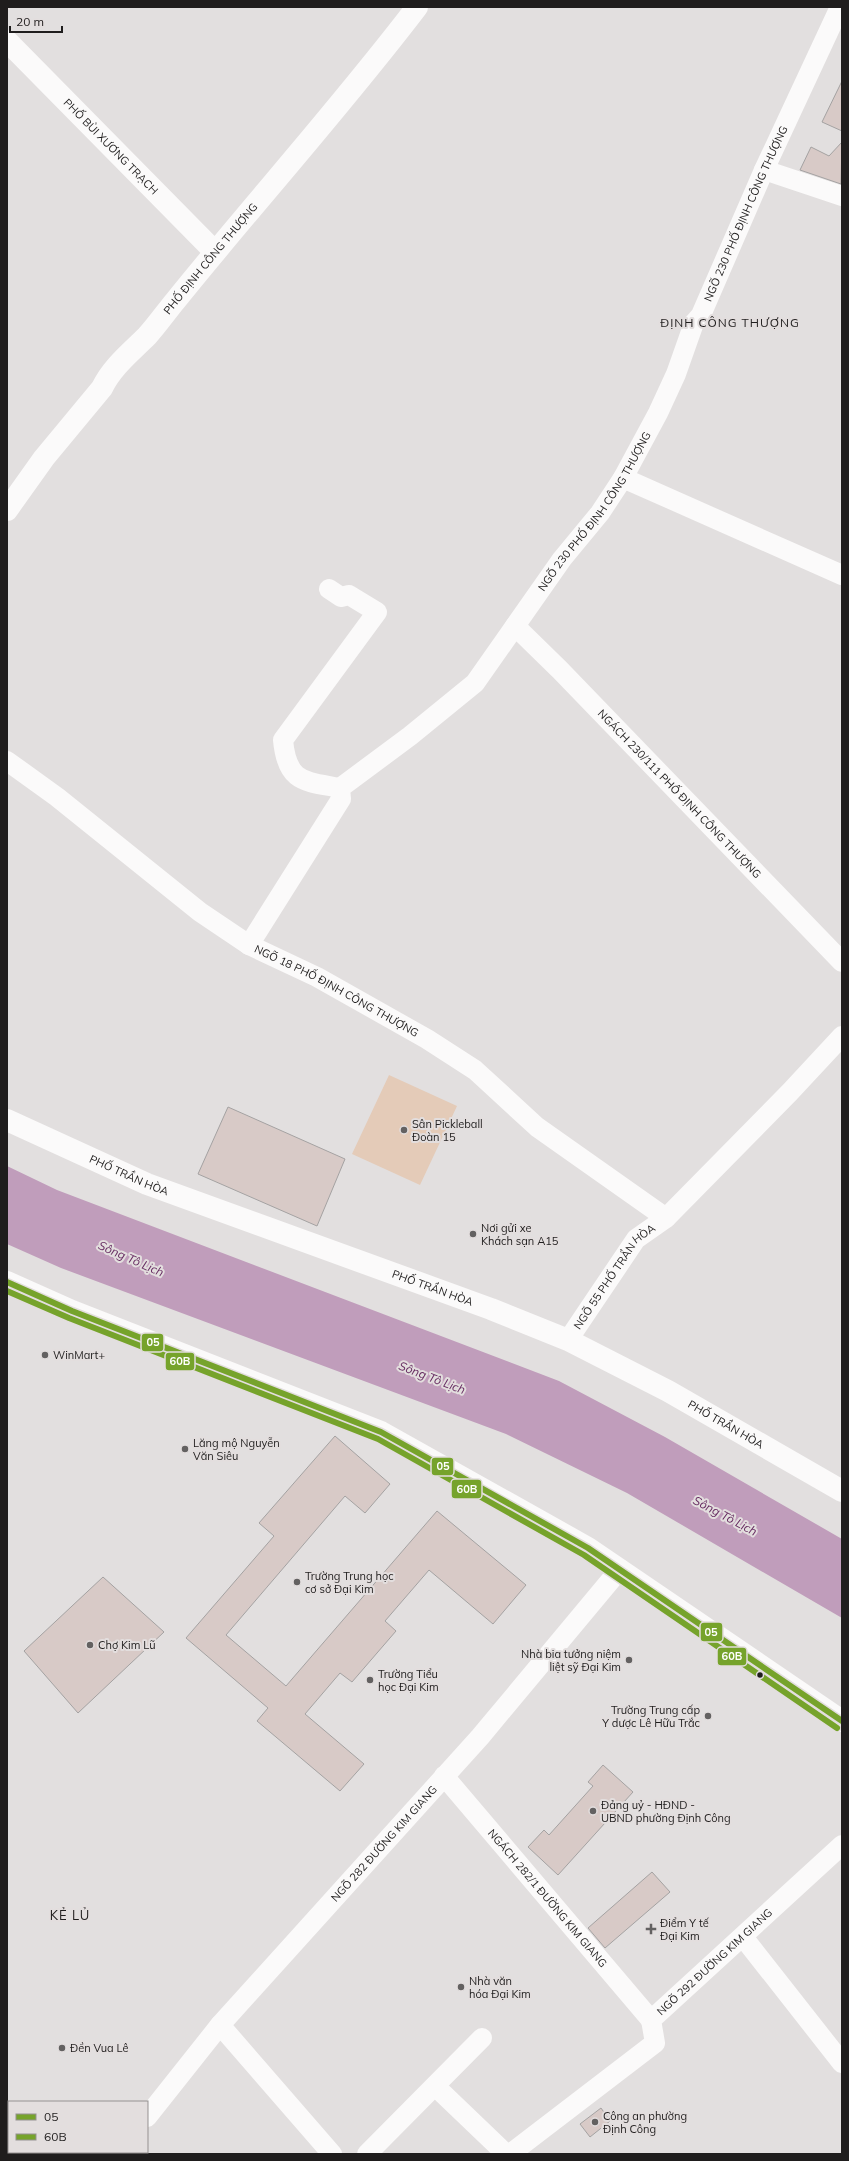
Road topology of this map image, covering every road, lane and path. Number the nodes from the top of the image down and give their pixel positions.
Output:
1 (416, 7) edge
2 (840, 7) edge
3 (7, 41) edge
4 (764, 170) junction
5 (842, 196) edge
6 (215, 252) junction
7 (623, 478) junction
8 (7, 510) edge
9 (842, 575) edge
10 (329, 589) dead end
11 (515, 626) junction
12 (7, 761) edge
13 (340, 788) junction
14 (249, 945) junction
15 (842, 962) edge
16 (842, 1036) edge
17 (7, 1120) edge
18 (666, 1218) junction
19 (7, 1282) edge
20 (568, 1340) junction
21 (842, 1491) edge
22 (620, 1569) junction
23 (842, 1721) edge
24 (444, 1776) junction
25 (842, 1845) edge
26 (743, 1937) junction
27 (651, 2020) junction
28 (220, 2025) junction
29 (482, 2038) dead end
30 (842, 2063) edge
31 (435, 2086) junction
32 (148, 2116) edge
33 (332, 2154) edge
34 (367, 2154) edge
35 (506, 2154) edge
36 (510, 2154) edge

1 - 6 main road, PHỐ ĐỊNH CÔNG THƯỢNG
2 - 4 street, NGÕ 230 PHỐ ĐỊNH CÔNG THƯỢNG
3 - 6 main road, PHỐ BÙI XƯƠNG TRẠCH
4 - 5 street
4 - 7 street, NGÕ 230 PHỐ ĐỊNH CÔNG THƯỢNG
6 - 8 main road, PHỐ ĐỊNH CÔNG THƯỢNG
7 - 9 street
7 - 11 street, NGÕ 230 PHỐ ĐỊNH CÔNG THƯỢNG
10 - 13 street
11 - 13 street, NGÕ 230 PHỐ ĐỊNH CÔNG THƯỢNG
11 - 15 street, NGÁCH 230/111 PHỐ ĐỊNH CÔNG THƯỢNG
12 - 14 street, NGÕ 18 PHỐ ĐỊNH CÔNG THƯỢNG
13 - 14 street
14 - 18 street, NGÕ 18 PHỐ ĐỊNH CÔNG THƯỢNG
16 - 18 street, NGÕ 55 PHỐ TRẦN HÒA
17 - 20 main road, PHỐ TRẦN HÒA
18 - 20 street, NGÕ 55 PHỐ TRẦN HÒA
19 - 22 main road
20 - 21 main road, PHỐ TRẦN HÒA
22 - 23 main road
22 - 24 street, NGÕ 282 ĐƯỜNG KIM GIANG
24 - 27 street, NGÁCH 282/1 ĐƯỜNG KIM GIANG
24 - 28 street, NGÕ 282 ĐƯỜNG KIM GIANG
25 - 26 street, NGÕ 292 ĐƯỜNG KIM GIANG
26 - 27 street, NGÕ 292 ĐƯỜNG KIM GIANG
26 - 30 street
27 - 36 street, NGÕ 292 ĐƯỜNG KIM GIANG
28 - 32 street, NGÕ 282 ĐƯỜNG KIM GIANG
28 - 33 street
29 - 31 street
31 - 34 street
31 - 35 street

